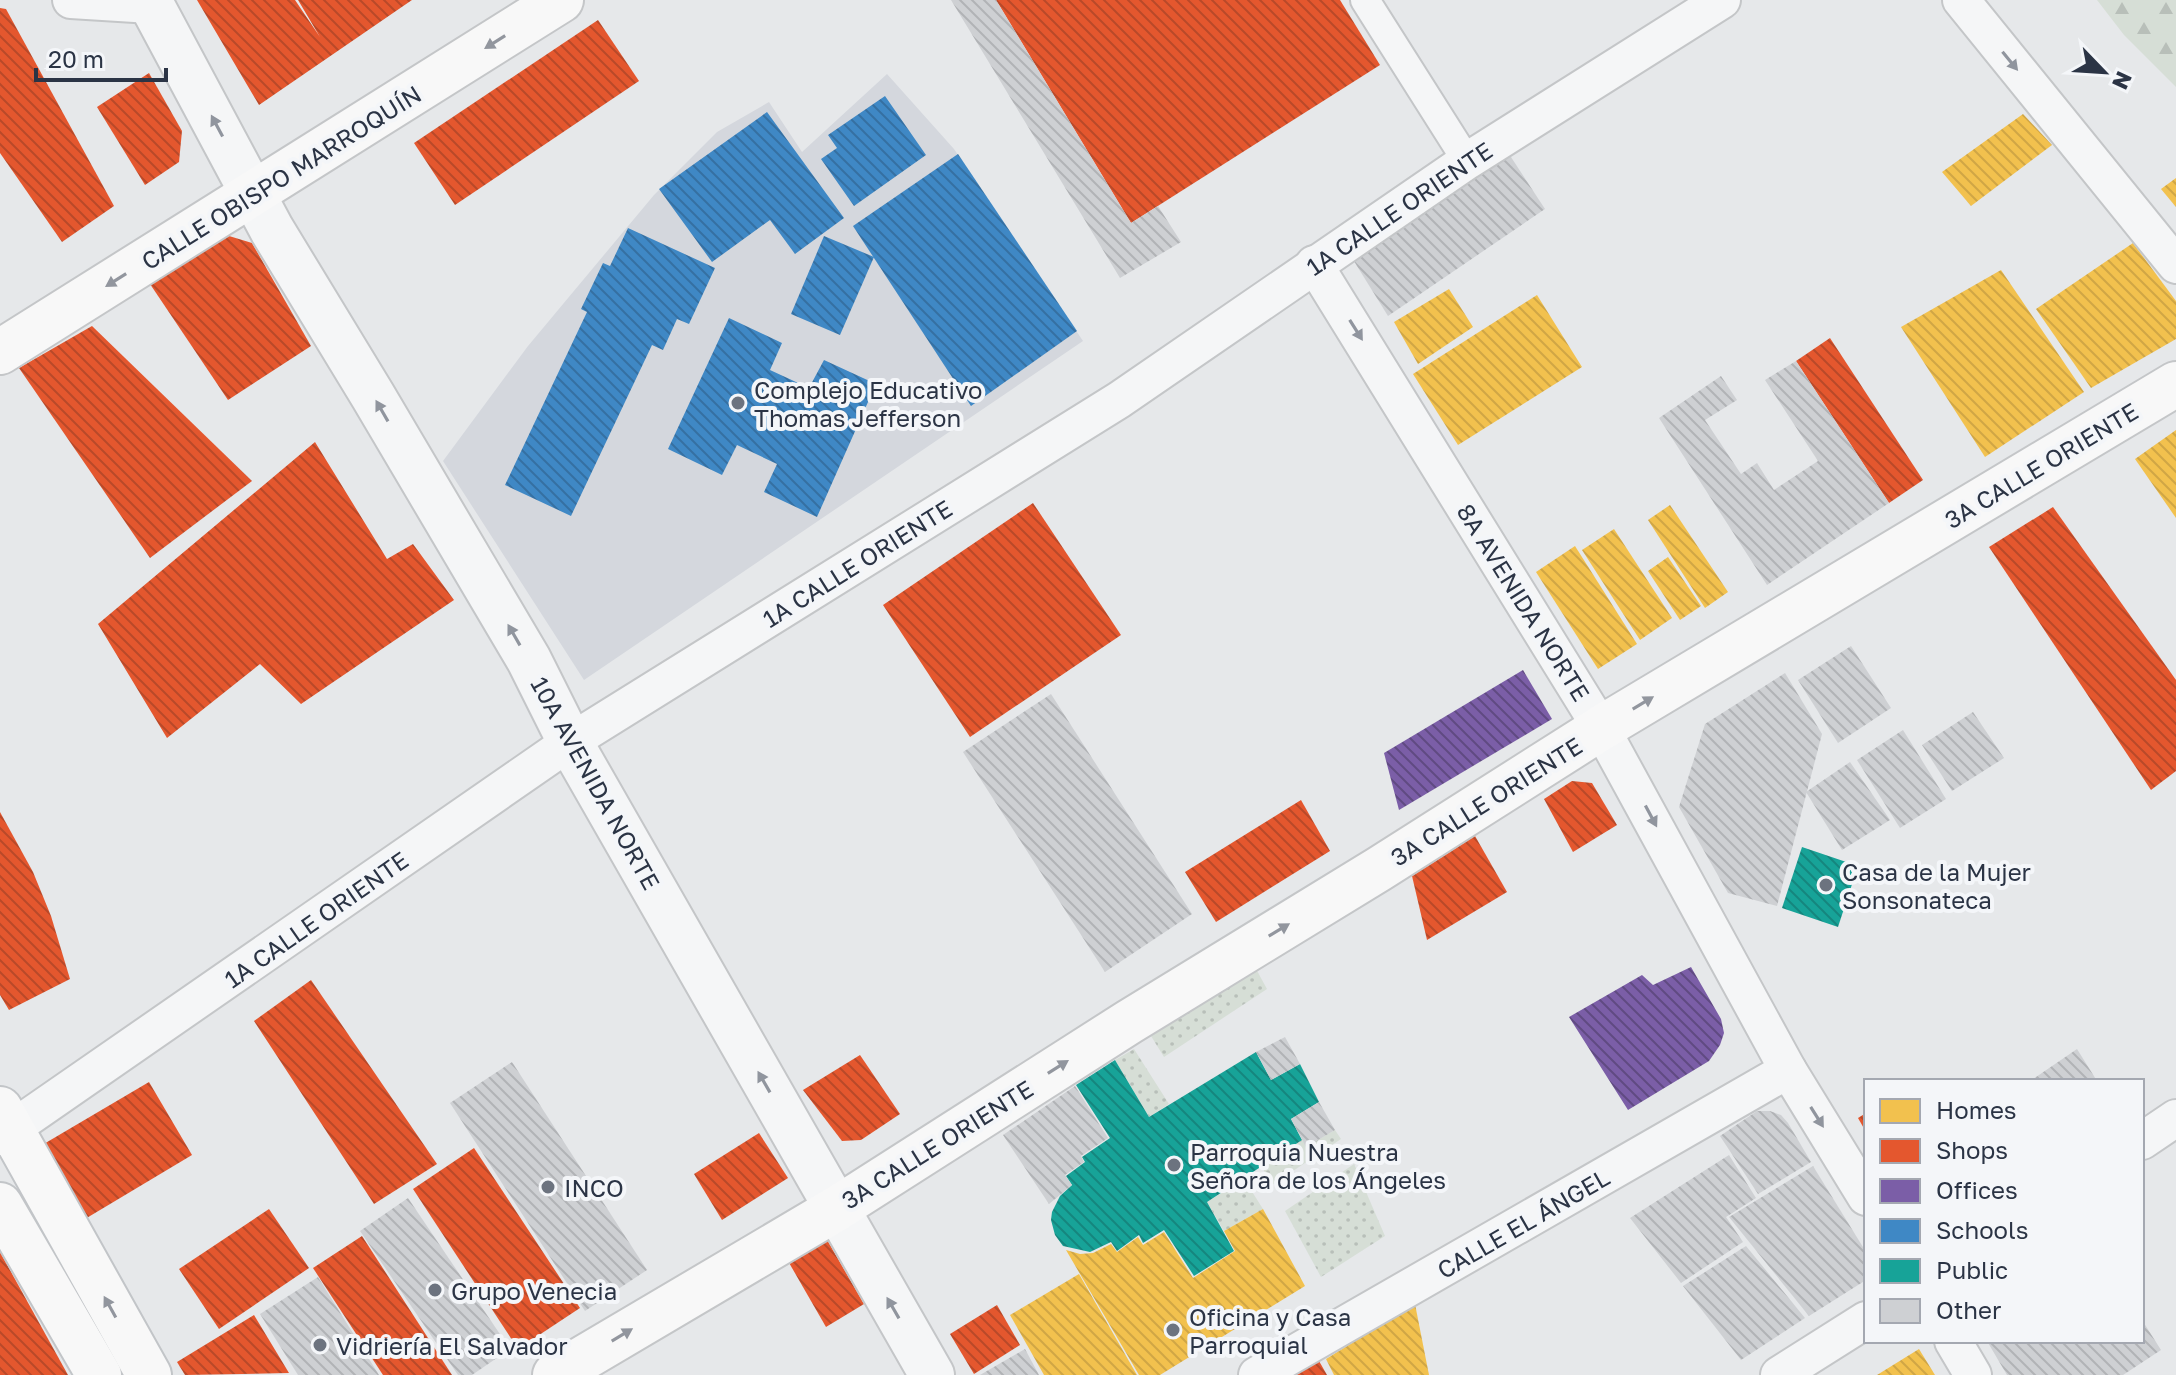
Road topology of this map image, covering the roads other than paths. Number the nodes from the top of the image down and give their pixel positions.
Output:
1 (71, 0) edge
2 (561, 0) edge
3 (1365, 0) edge
4 (1722, 0) edge
5 (1961, 0) edge
6 (150, 2) edge
7 (1467, 161) junction
8 (253, 195) junction
9 (1314, 264) junction
10 (2176, 265) edge
11 (0, 352) edge
12 (2176, 384) edge
13 (1601, 728) junction
14 (570, 742) junction
15 (1788, 1070) junction
16 (2176, 1118) edge
17 (4, 1125) edge
18 (2144, 1140) edge
19 (1864, 1194) edge
20 (0, 1205) edge
21 (836, 1209) junction
22 (1864, 1321) edge
23 (1954, 1343) edge
24 (99, 1375) edge
25 (149, 1375) edge
26 (555, 1375) edge
27 (932, 1375) edge
28 (1257, 1375) edge
29 (1779, 1375) edge
30 (1973, 1375) edge

1 - 6 street
2 -> 8 main road, CALLE OBISPO MARROQUÍN
3 - 7 street
4 - 7 street, 1A CALLE ORIENTE
5 -> 10 street
8 -> 6 street, 10A AVENIDA NORTE
7 - 9 street, 1A CALLE ORIENTE
8 -> 11 main road, CALLE OBISPO MARROQUÍN
14 -> 8 street, 10A AVENIDA NORTE
9 -> 13 street, 8A AVENIDA NORTE
9 - 14 street, 1A CALLE ORIENTE
13 -> 12 main road, 3A CALLE ORIENTE
13 -> 15 street, 8A AVENIDA NORTE
21 -> 13 main road, 3A CALLE ORIENTE
14 - 17 street, 1A CALLE ORIENTE
21 -> 14 street, 10A AVENIDA NORTE
15 -> 19 street, 8A AVENIDA NORTE
15 - 28 street, CALLE EL ÁNGEL
16 - 18 street
25 -> 17 main road
20 - 24 main road
26 -> 21 main road, 3A CALLE ORIENTE
27 -> 21 street, 10A AVENIDA NORTE
22 - 29 street
23 - 30 street

